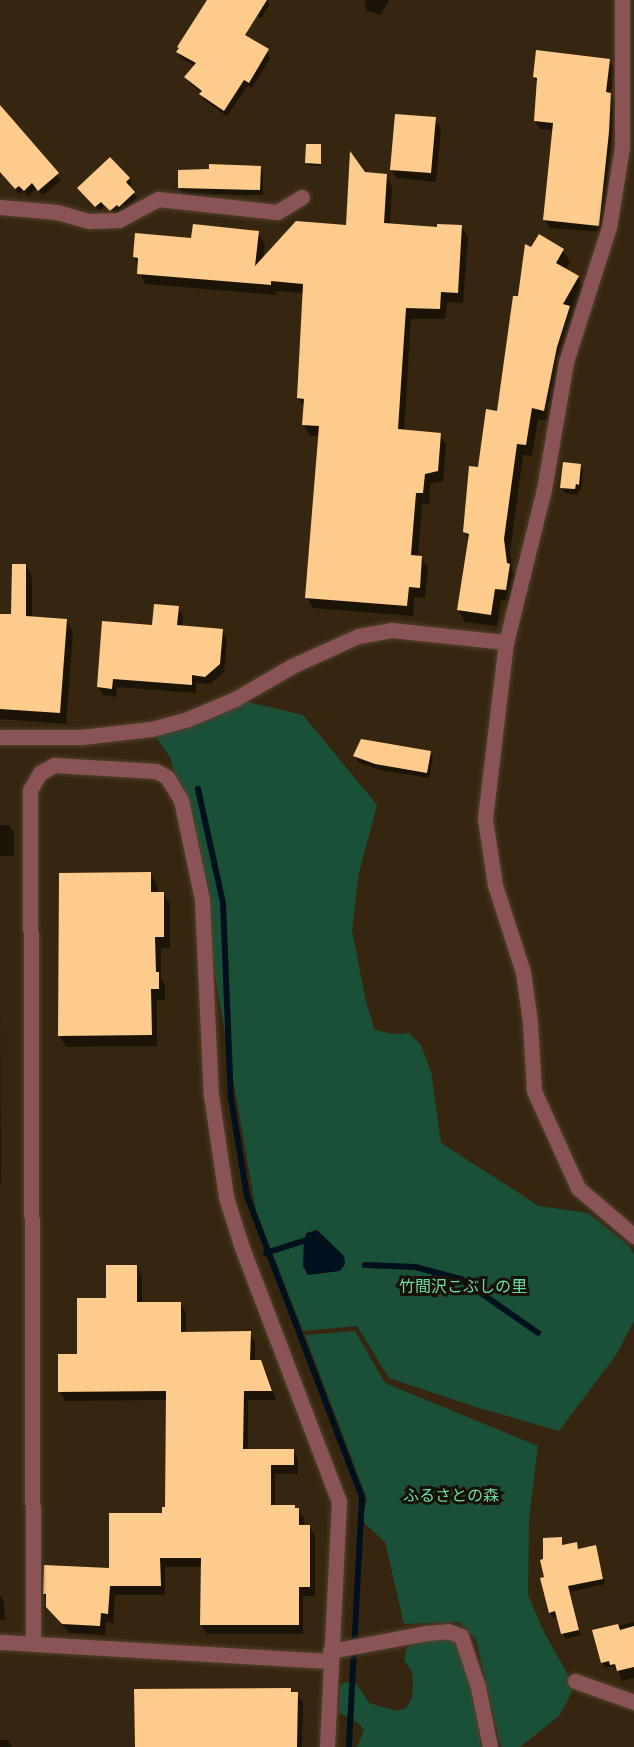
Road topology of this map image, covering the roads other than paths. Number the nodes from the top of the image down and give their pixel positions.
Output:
1 (622, 0) edge
2 (302, 197) dead end
3 (0, 207) edge
4 (506, 642) junction
5 (0, 737) edge
6 (634, 1236) edge
7 (0, 1642) edge
8 (33, 1644) junction
9 (334, 1654) junction
10 (575, 1681) dead end
11 (634, 1702) edge
12 (327, 1747) edge
13 (490, 1747) edge

1 - 4 street
2 - 3 street
4 - 5 street
4 - 6 street
7 - 8 street
8 - 9 street
8 - 9 street
9 - 12 street
9 - 13 street
10 - 11 street

